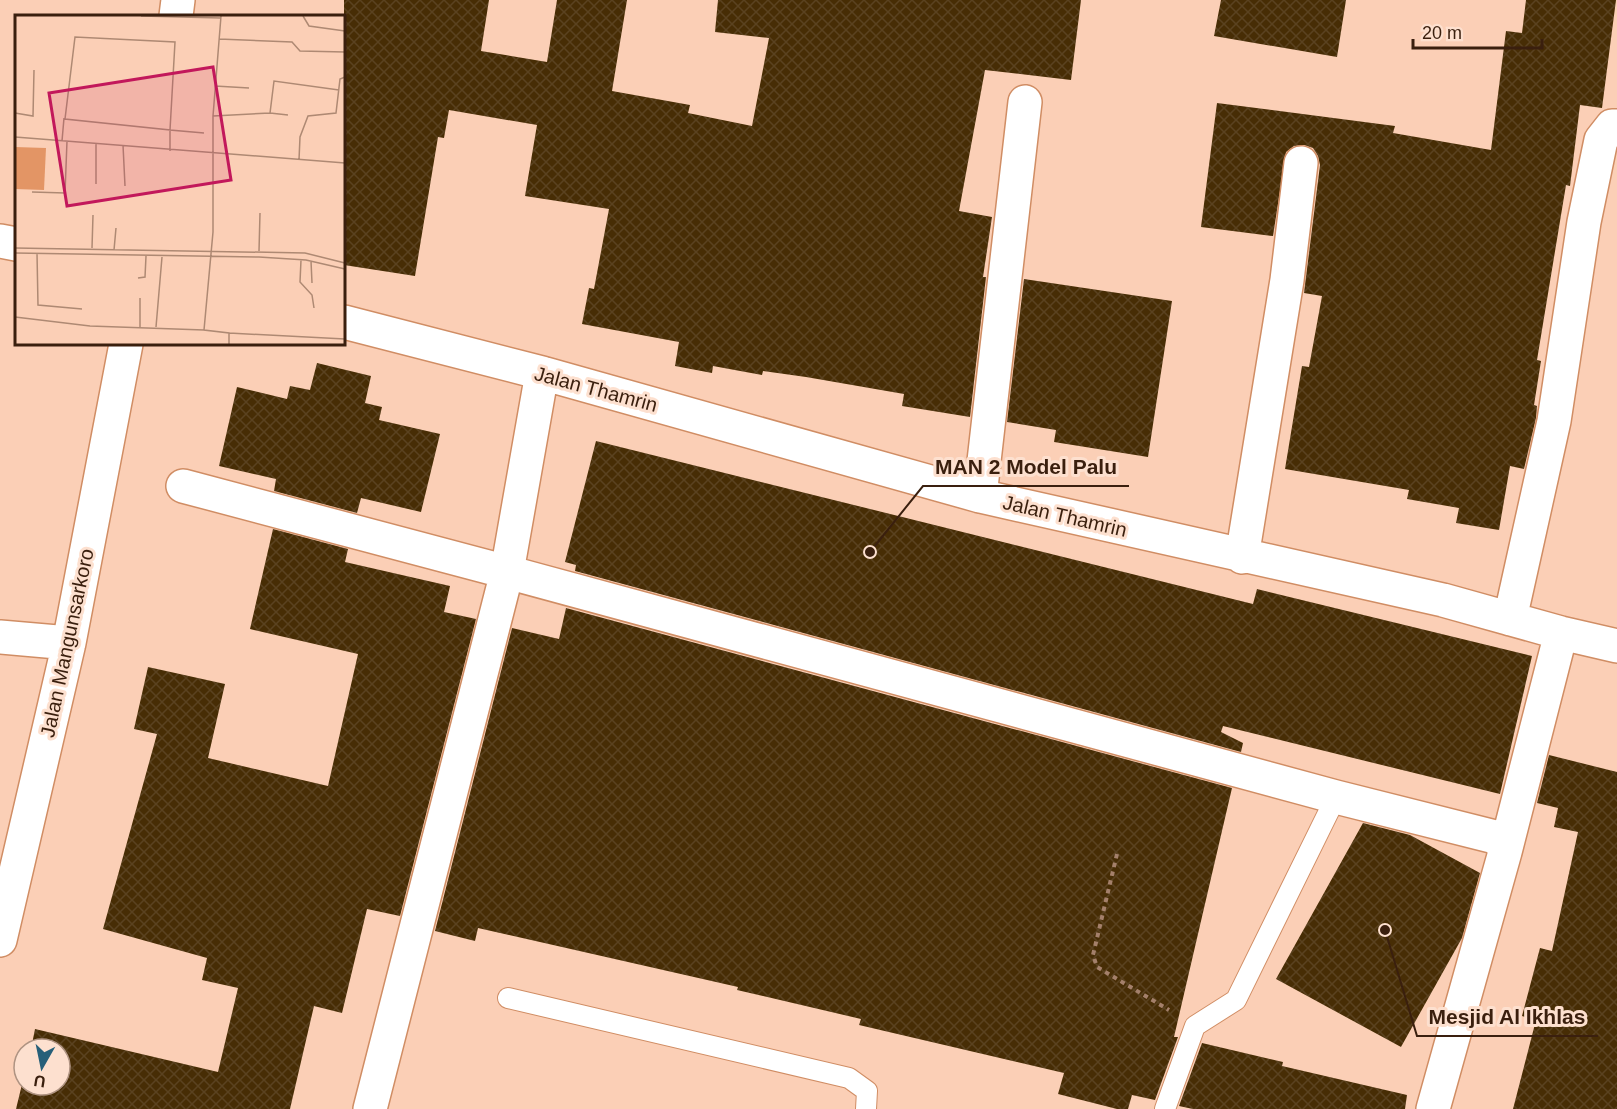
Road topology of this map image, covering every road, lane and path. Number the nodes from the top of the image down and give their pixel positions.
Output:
1 (178, 0) edge
2 (176, 15) edge
3 (1025, 102) dead end
4 (1617, 126) edge
5 (1301, 163) dead end
6 (0, 241) edge
7 (15, 244) edge
8 (345, 322) edge
9 (126, 345) edge
10 (542, 373) junction
11 (183, 486) dead end
12 (980, 496) junction
13 (1242, 557) junction
14 (507, 572) junction
15 (1510, 619) junction
16 (1561, 633) junction
17 (0, 637) edge
18 (69, 644) junction
19 (1617, 646) edge
20 (1336, 797) junction
21 (1505, 852) junction
22 (1117, 854) dead end
23 (1, 932) edge
24 (508, 998) dead end
25 (1195, 1026) junction
26 (370, 1109) edge
27 (866, 1109) edge
28 (1166, 1109) edge
29 (1433, 1109) edge

1 - 2 street
3 - 12 street
4 - 15 street
5 - 13 street
6 - 7 street
8 - 10 street, Jalan Thamrin
9 - 18 street, Jalan Mangunsarkoro
10 - 12 street, Jalan Thamrin
10 - 14 street
11 - 14 street
12 - 13 street, Jalan Thamrin
13 - 15 street, Jalan Thamrin
14 - 20 street
14 - 26 street
15 - 16 street, Jalan Thamrin
16 - 19 street, Jalan Thamrin
16 - 21 street
17 - 18 street
18 - 23 street, Jalan Mangunsarkoro
20 - 21 street
20 - 25 lane
21 - 29 street
22 - 25 path
24 - 27 lane
25 - 28 lane

